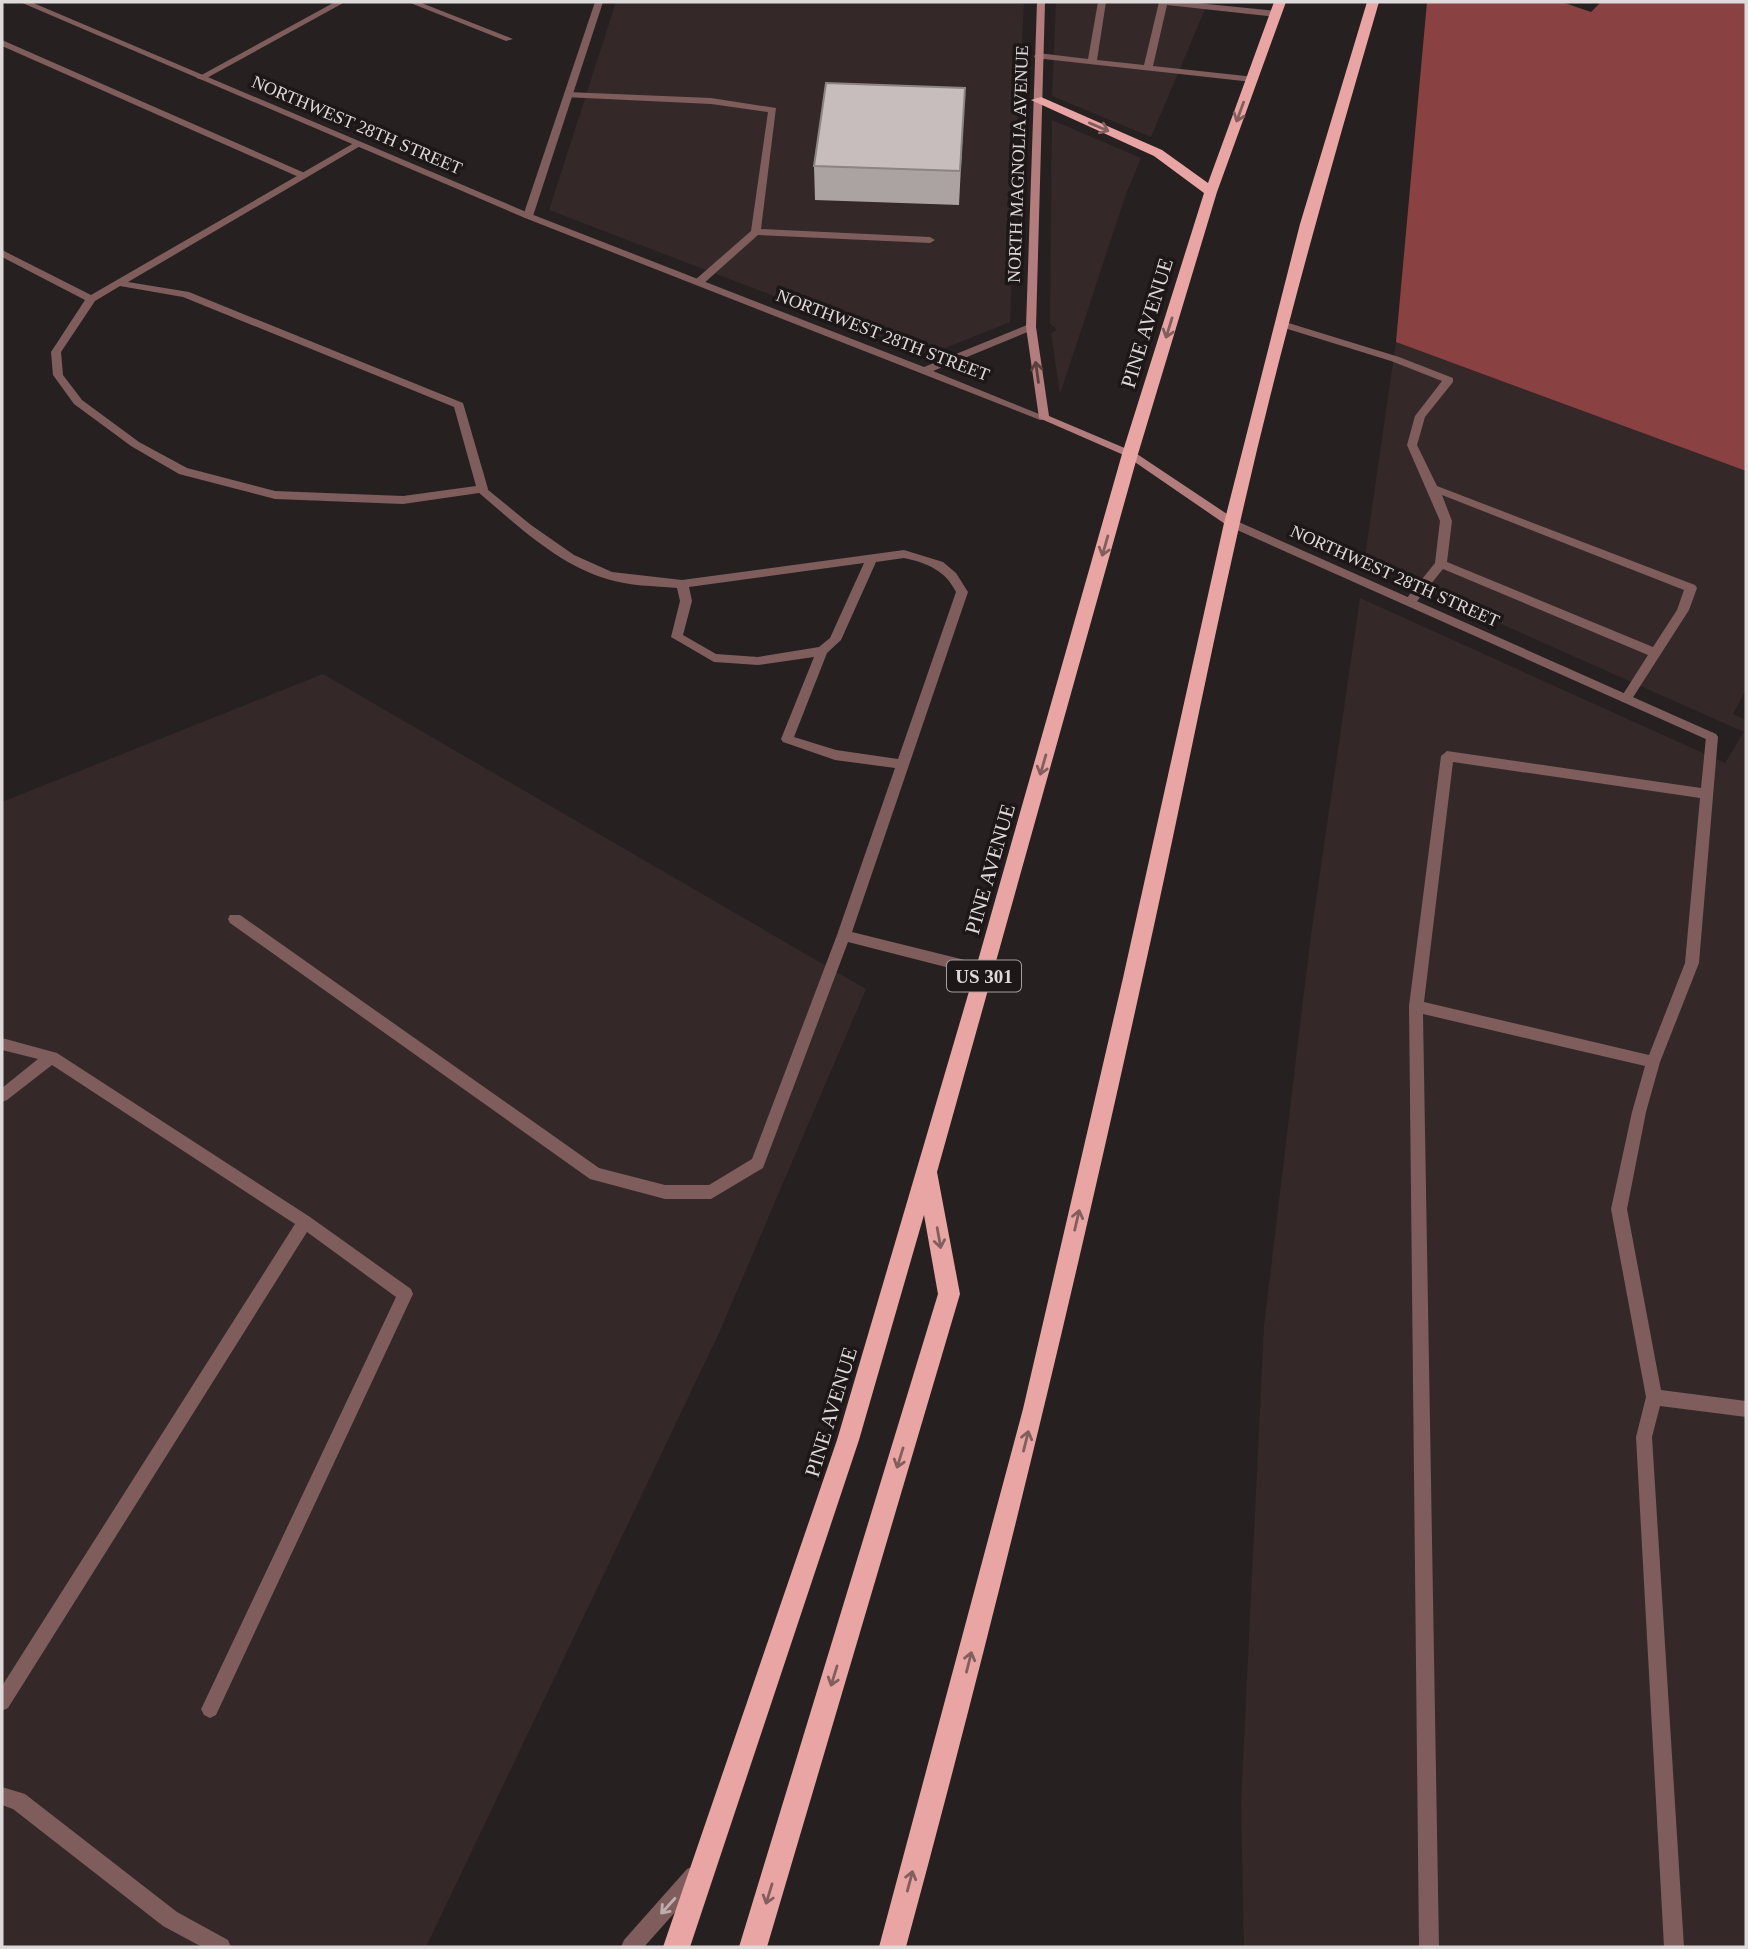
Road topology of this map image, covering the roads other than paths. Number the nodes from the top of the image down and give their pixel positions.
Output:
1 (24, 2) edge
2 (341, 2) edge
3 (412, 2) edge
4 (599, 2) edge
5 (1041, 2) edge
6 (1102, 2) edge
7 (1165, 2) edge
8 (1373, 2) edge
9 (1278, 8) edge
10 (509, 39) dead end
11 (2, 44) edge
12 (1038, 56) junction
13 (1092, 61) junction
14 (1148, 68) junction
15 (200, 78) junction
16 (1252, 79) junction
17 (567, 95) junction
18 (1037, 100) junction
19 (357, 145) junction
20 (304, 176) junction
21 (1211, 192) junction
22 (528, 216) junction
23 (756, 232) junction
24 (930, 240) dead end
25 (2, 253) edge
26 (699, 282) junction
27 (119, 283) junction
28 (92, 299) junction
29 (1282, 324) junction
30 (1031, 327) junction
31 (926, 370) junction
32 (1044, 418) junction
33 (1130, 454) junction
34 (1433, 488) junction
35 (482, 489) junction
36 (1232, 523) junction
37 (873, 558) junction
38 (1441, 564) junction
39 (682, 584) junction
40 (1410, 602) junction
41 (822, 651) junction
42 (1656, 653) junction
43 (1626, 699) junction
44 (903, 764) junction
45 (1707, 794) junction
46 (235, 919) dead end
47 (844, 935) junction
48 (985, 971) junction
49 (1416, 1006) junction
50 (2, 1045) edge
51 (52, 1057) junction
52 (1653, 1062) junction
53 (2, 1096) edge
54 (927, 1171) junction
55 (305, 1222) junction
56 (1654, 1398) junction
57 (1746, 1409) edge
58 (2, 1702) edge
59 (210, 1709) dead end
60 (2, 1796) edge
61 (705, 1864) junction
62 (221, 1947) edge
63 (631, 1947) edge
64 (676, 1947) edge
65 (753, 1947) edge
66 (892, 1947) edge
67 (1429, 1947) edge
68 (1674, 1947) edge

1 - 15 street, NORTHWEST 28TH STREET
2 - 15 street
3 - 10 street
4 - 17 street
5 - 12 main road, NORTH MAGNOLIA AVENUE
6 - 13 street
7 - 9 street
7 - 14 street
8 - 29 highway
9 - 16 highway, PINE AVENUE / US 301
11 - 20 street
12 - 13 street
12 - 18 main road, NORTH MAGNOLIA AVENUE
13 - 14 street
14 - 16 street
15 - 19 street, NORTHWEST 28TH STREET
16 -> 21 highway, PINE AVENUE / US 301
17 - 22 street
17 - 23 street
18 -> 21 highway
18 - 30 main road, NORTH MAGNOLIA AVENUE
19 - 20 street
19 - 22 street, NORTHWEST 28TH STREET
20 - 27 street
21 -> 33 highway, PINE AVENUE / US 301
22 - 26 street, NORTHWEST 28TH STREET
23 - 24 street
23 - 26 street
25 - 28 street
26 - 31 street, NORTHWEST 28TH STREET
27 - 28 street
27 - 35 street
28 - 35 street
29 - 34 street
29 - 36 highway
30 - 31 street
32 -> 30 main road, NORTH MAGNOLIA AVENUE
31 - 32 street, NORTHWEST 28TH STREET
32 - 33 main road, NORTHWEST 28TH STREET
33 - 36 main road, NORTHWEST 28TH STREET
33 -> 48 highway, PINE AVENUE / US 301
34 - 38 street
34 - 42 street
35 - 39 street
36 - 40 street, NORTHWEST 28TH STREET
66 -> 36 highway
37 - 39 street
37 - 41 street
37 - 44 street
38 - 40 street
38 - 42 street
39 - 41 street
40 - 43 street, NORTHWEST 28TH STREET
41 - 44 street
42 - 43 street
43 - 45 street, NORTHWEST 28TH STREET
44 - 47 street
45 - 49 street
45 - 52 street
46 - 47 street
47 - 48 street
48 - 54 highway, PINE AVENUE / US 301
49 - 52 street
49 - 67 street
50 - 51 street
51 - 53 street
51 - 55 street
52 - 56 street
54 - 61 highway, PINE AVENUE / US 301
54 -> 65 highway
55 - 58 street
55 - 59 street
56 - 57 street
56 - 68 street
60 - 62 street
61 -> 63 street
61 - 64 highway, PINE AVENUE / US 301

